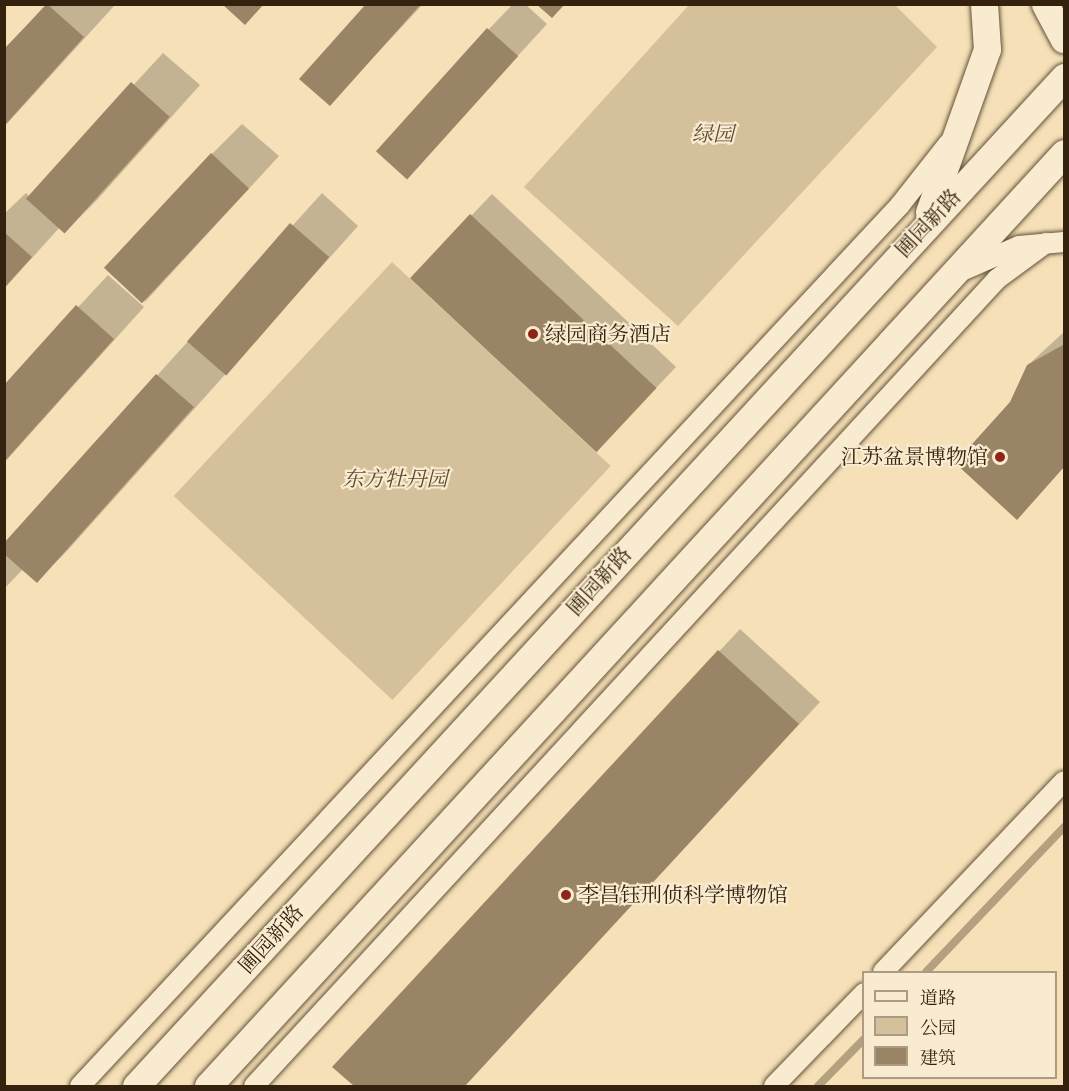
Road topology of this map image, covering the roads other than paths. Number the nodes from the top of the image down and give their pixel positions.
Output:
1 (984, 4) edge
2 (1045, 4) edge
3 (1065, 39) edge
4 (1065, 77) edge
5 (964, 123) junction
6 (1065, 153) edge
7 (922, 228) junction
8 (1055, 242) edge
9 (954, 274) junction
10 (1065, 781) edge
11 (884, 971) edge
12 (862, 995) edge
13 (80, 1086) edge
14 (136, 1086) edge
15 (208, 1086) edge
16 (254, 1086) edge
17 (774, 1086) edge

1 - 5 street
2 - 3 street
4 - 7 street, 圃园新路
5 - 7 street
5 - 13 street
6 - 9 street
7 - 14 street, 圃园新路
8 - 9 street
8 - 16 street
9 - 15 street
10 - 11 street
12 - 17 street

